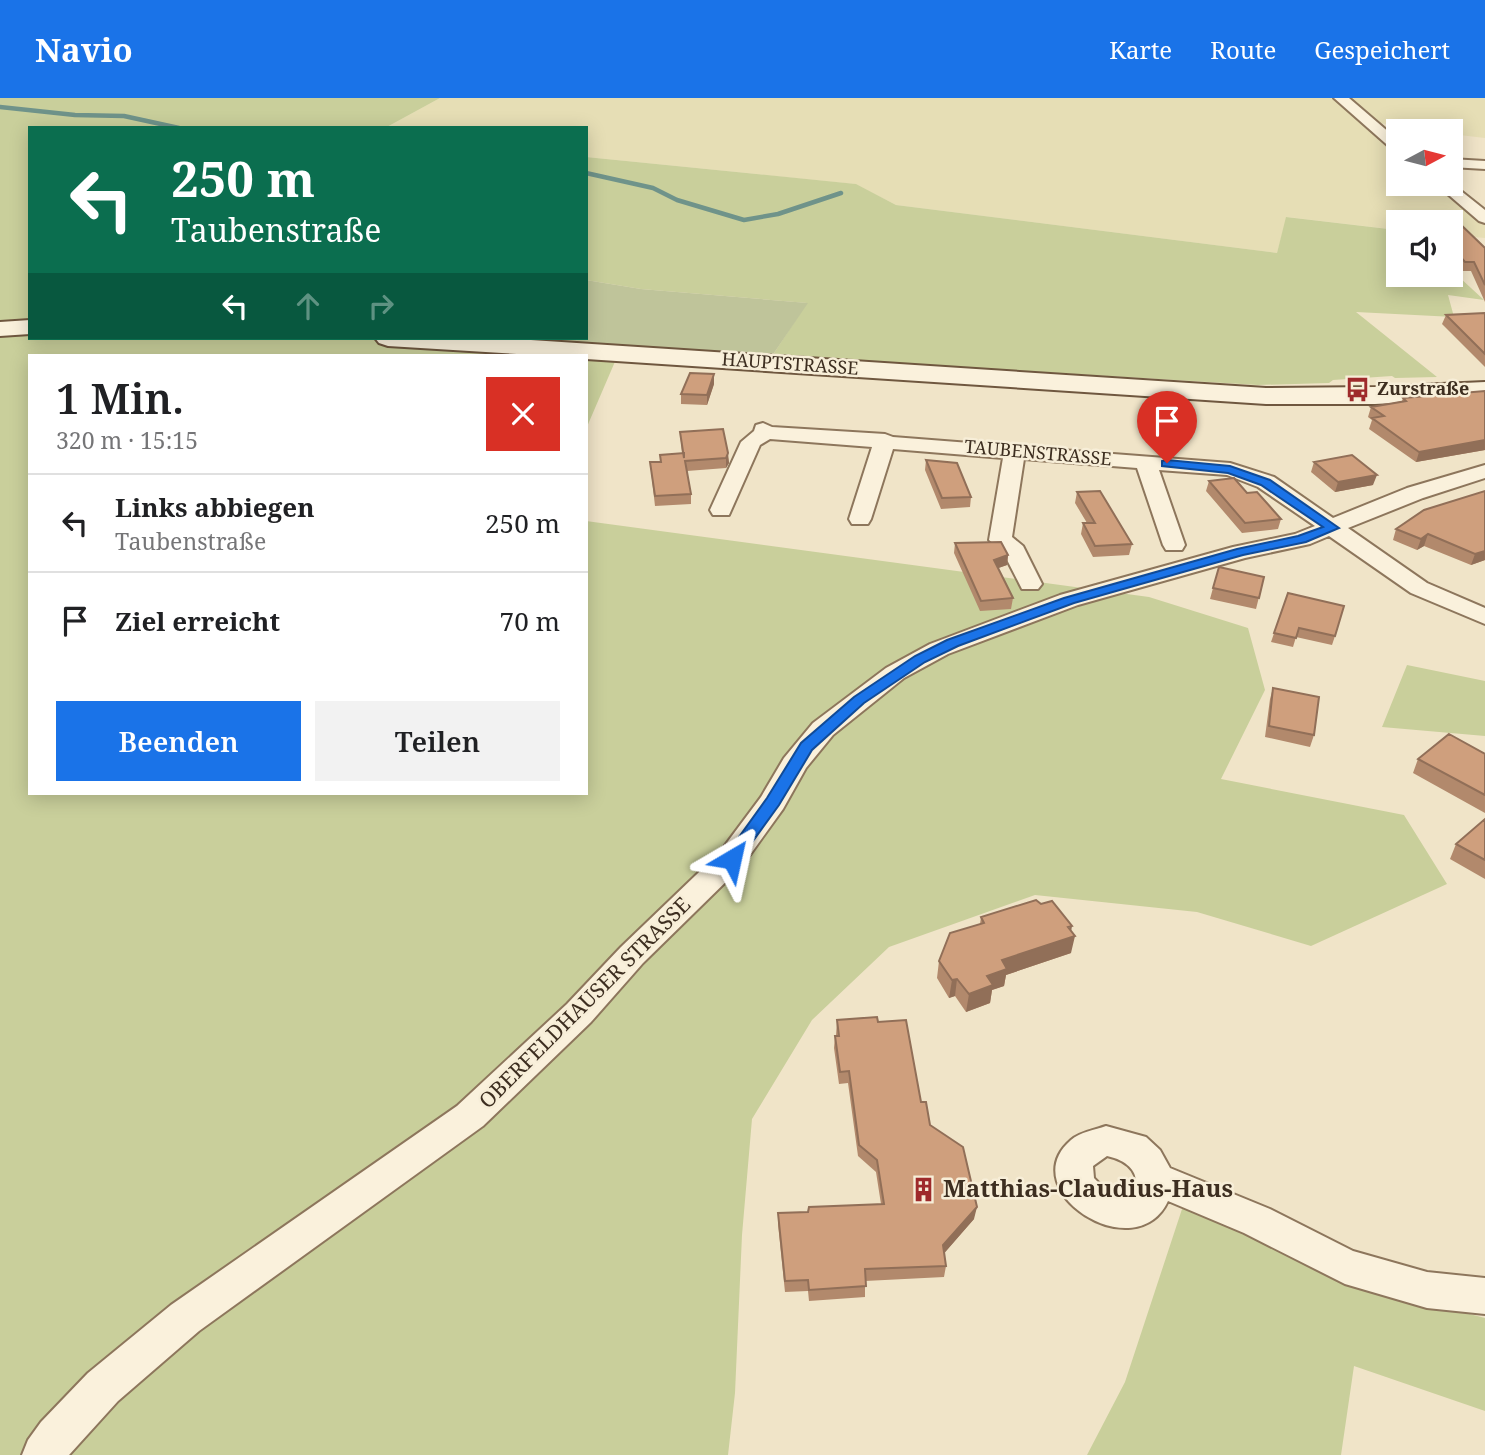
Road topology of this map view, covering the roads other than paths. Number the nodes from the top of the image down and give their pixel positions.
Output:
1 (1341, 98) edge
2 (1386, 137) edge
3 (1463, 164) edge
4 (1485, 165) edge
5 (1457, 196) edge
6 (1485, 219) edge
7 (28, 327) edge
8 (0, 329) edge
9 (419, 340) edge
10 (1485, 383) edge
11 (1193, 390) junction
12 (1485, 390) edge
13 (885, 440) junction
14 (1015, 451) junction
15 (1145, 461) junction
16 (1485, 471) edge
17 (721, 510) dead end
18 (860, 519) dead end
19 (1333, 528) junction
20 (1174, 545) dead end
21 (1030, 583) dead end
22 (1485, 617) edge
23 (1156, 1179) dead end
24 (1485, 1296) edge
25 (43, 1455) edge

1 - 2 street
3 - 4 street
5 - 6 street
7 - 8 main road
9 - 11 main road, HAUPTSTRASSE
10 - 11 main road, HAUPTSTRASSE
11 - 12 main road, HAUPTSTRASSE
13 - 14 street, TAUBENSTRASSE
13 - 17 street, TAUBENSTRASSE
13 - 18 street
14 - 15 street, TAUBENSTRASSE
14 - 21 street
15 - 19 street, TAUBENSTRASSE
15 - 20 street
16 - 19 street, OBERFELDHAUSER STRASSE
19 - 22 street, TAUBENSTRASSE
19 - 25 street, OBERFELDHAUSER STRASSE
23 - 24 street

